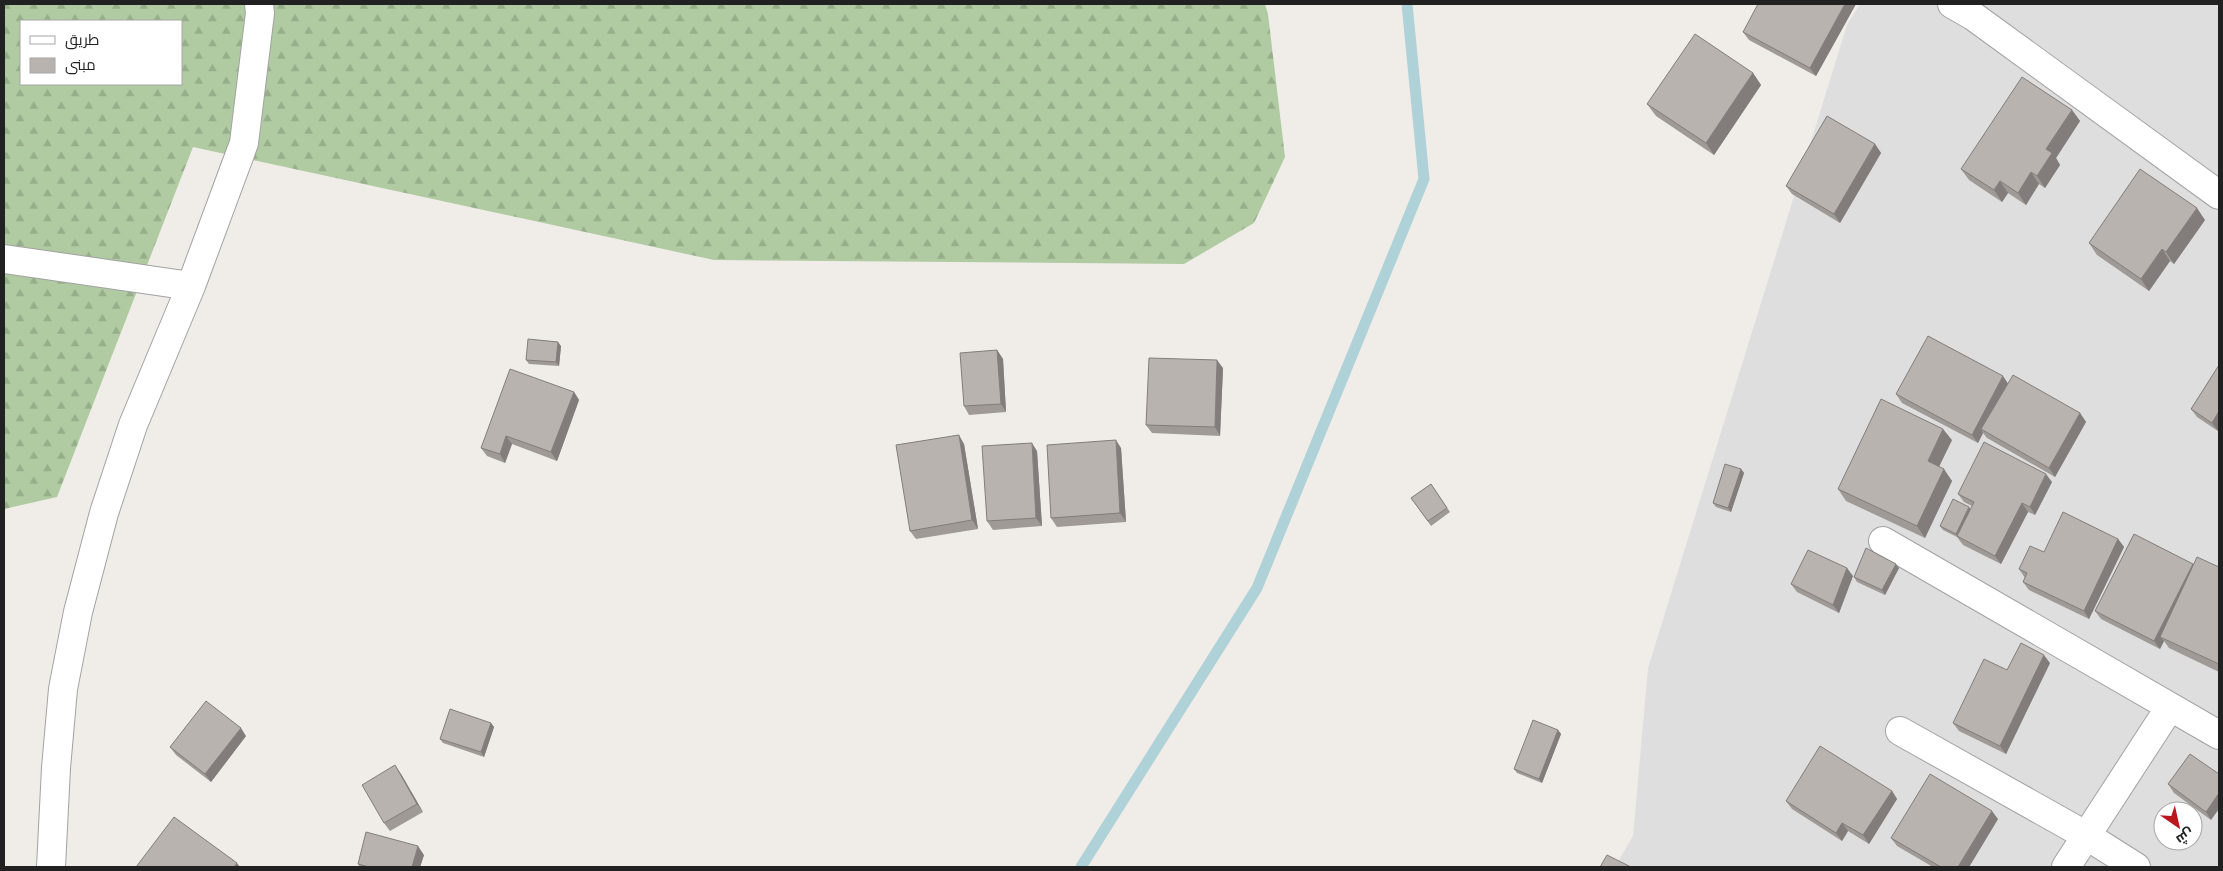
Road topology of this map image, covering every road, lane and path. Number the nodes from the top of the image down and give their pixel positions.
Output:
1 (259, 4) edge
2 (1952, 4) edge
3 (2219, 195) edge
4 (4, 259) edge
5 (191, 286) junction
6 (1883, 541) dead end
7 (2170, 707) junction
8 (2218, 730) edge
9 (1900, 731) dead end
10 (2086, 836) junction
11 (51, 867) edge
12 (2066, 867) edge
13 (2136, 867) edge

1 - 5 street
2 - 3 street
4 - 5 street
5 - 11 street
6 - 7 street
7 - 8 street
7 - 10 street
9 - 10 street
10 - 12 street
10 - 13 street

